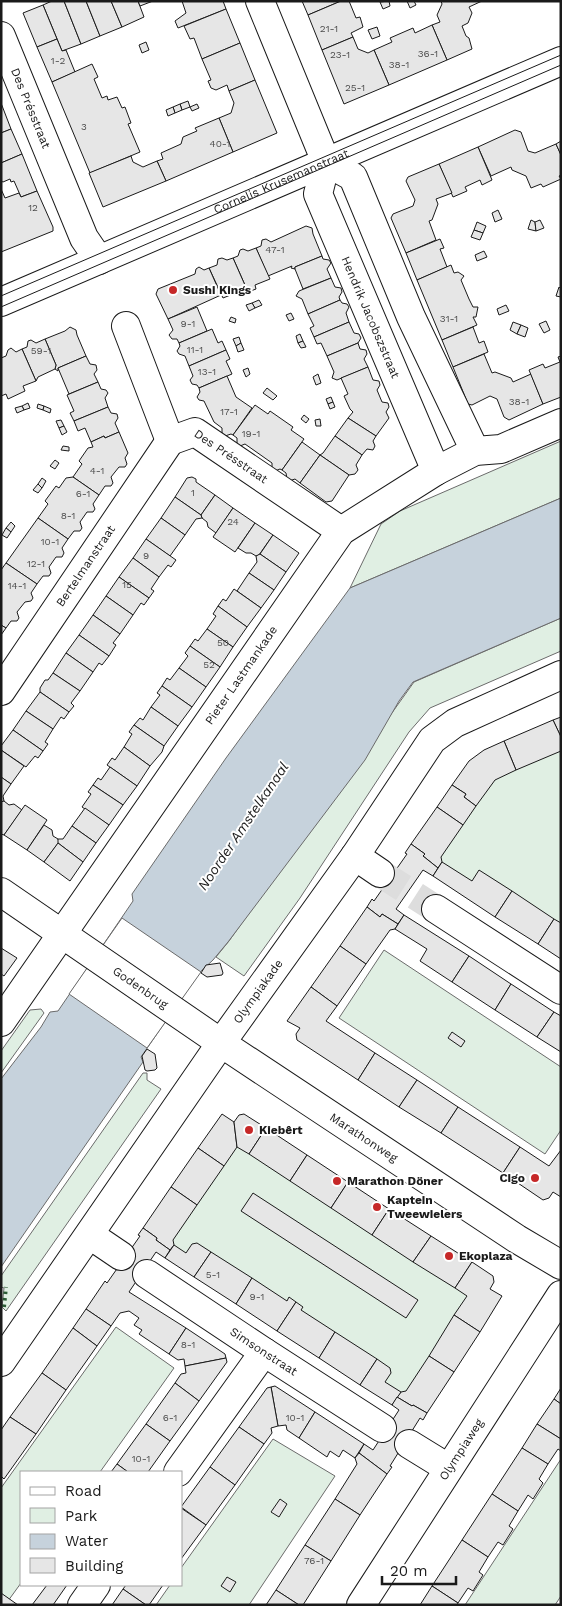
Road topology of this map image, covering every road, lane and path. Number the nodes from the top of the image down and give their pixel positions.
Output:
1 (260, 1) edge
2 (1, 36) edge
3 (561, 61) edge
4 (326, 162) junction
5 (99, 260) junction
6 (1, 302) edge
7 (126, 326) dead end
8 (561, 423) edge
9 (170, 441) junction
10 (475, 451) junction
11 (436, 471) junction
12 (342, 531) junction
13 (561, 675) edge
14 (1, 690) edge
15 (355, 856) junction
16 (380, 873) tunnel mouth
17 (1, 892) edge
18 (436, 909) tunnel mouth
19 (63, 934) junction
20 (561, 990) edge
21 (1, 1022) edge
22 (193, 1023) joint
23 (221, 1043) junction
24 (90, 1235) junction
25 (121, 1256) dead end
26 (561, 1265) edge
27 (147, 1274) dead end
28 (561, 1295) edge
29 (264, 1352) junction
30 (1, 1362) edge
31 (382, 1428) dead end
32 (409, 1444) dead end
33 (448, 1468) junction
34 (179, 1471) edge
35 (95, 1586) edge
36 (82, 1605) edge
37 (361, 1605) edge

1 - 4 street
2 - 5 street, Des Présstraat
3 - 4 street, Cornelis Krusemanstraat
4 - 5 street, Cornelis Krusemanstraat
4 - 10 street
4 - 11 street, Hendrik Jacobszstraat
5 - 6 street, Cornelis Krusemanstraat
7 - 9 street
8 - 10 street, Pieter Lastmankade
9 - 12 street, Des Présstraat
9 - 14 street, Bertelmanstraat
10 - 11 street, Pieter Lastmankade
11 - 12 street, Pieter Lastmankade
12 - 19 street, Pieter Lastmankade
13 - 15 street, Olympiakade
15 - 16 street
15 - 23 street, Olympiakade
17 - 19 street, Godenbrug
18 - 20 street
19 - 21 street, Pieter Lastmankade
19 - 22 street, Godenbrug
22 - 23 street, Marathonweg
23 - 24 street, Olympiakade
23 - 26 street, Marathonweg
24 - 25 street
24 - 30 street, Olympiakade
27 - 29 street, Simsonstraat
28 - 33 street, Olympiaweg
29 - 31 street, Simsonstraat
29 - 34 street
32 - 33 street
33 - 37 street, Olympiaweg
35 - 36 street

